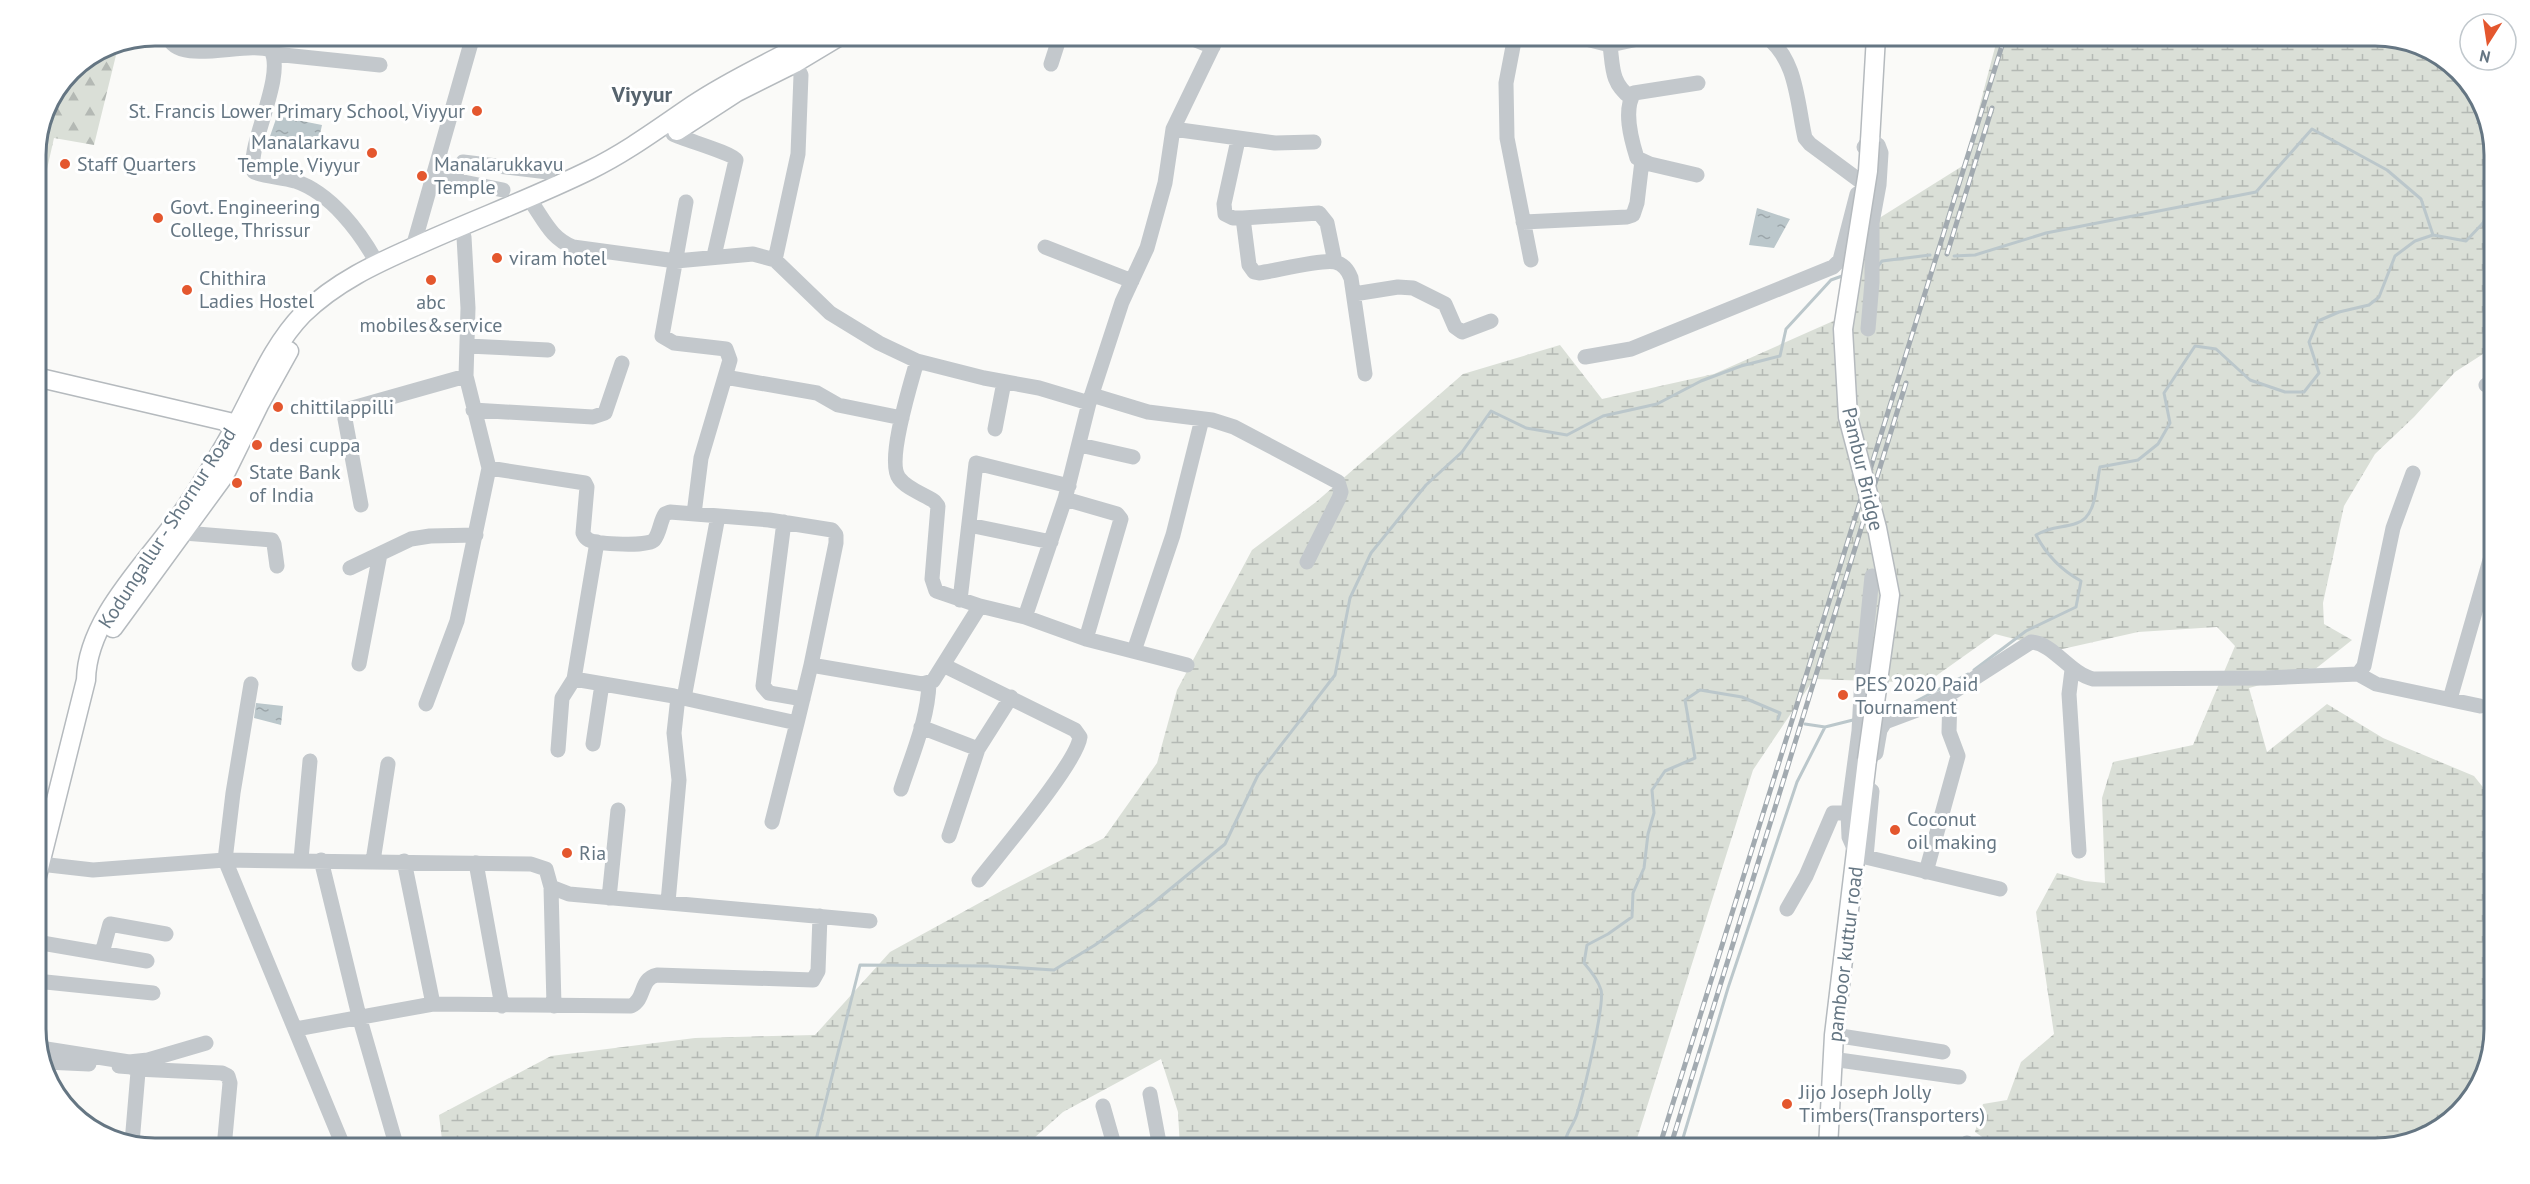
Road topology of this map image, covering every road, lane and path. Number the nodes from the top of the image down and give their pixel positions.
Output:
1 (175, 46) edge
2 (268, 46) edge
3 (470, 46) edge
4 (799, 46) edge
5 (823, 46) edge
6 (1057, 46) edge
7 (1213, 46) edge
8 (1513, 46) edge
9 (1610, 46) edge
10 (1777, 46) edge
11 (1875, 46) edge
12 (795, 63) junction
13 (1051, 64) dead end
14 (380, 65) dead end
15 (1698, 83) dead end
16 (1631, 98) junction
17 (1173, 129) junction
18 (673, 134) junction
19 (1238, 140) junction
20 (1870, 141) junction
21 (1314, 142) dead end
22 (1642, 161) junction
23 (548, 171) dead end
24 (432, 175) junction
25 (1697, 175) dead end
26 (452, 179) junction
27 (1860, 181) junction
28 (503, 190) dead end
29 (686, 202) dead end
30 (534, 206) junction
31 (1243, 218) junction
32 (1523, 222) junction
33 (464, 237) junction
34 (413, 247) junction
35 (1045, 247) dead end
36 (714, 256) junction
37 (398, 260) junction
38 (775, 260) junction
39 (1530, 260) dead end
40 (676, 261) junction
41 (1335, 262) junction
42 (377, 263) junction
43 (1132, 281) junction
44 (1354, 294) junction
45 (1491, 321) dead end
46 (1868, 329) dead end
47 (468, 346) junction
48 (548, 350) dead end
49 (1585, 357) dead end
50 (917, 361) junction
51 (622, 363) dead end
52 (1365, 374) dead end
53 (466, 376) junction
54 (725, 377) junction
55 (47, 380) edge
56 (1004, 382) junction
57 (1090, 399) junction
58 (473, 410) junction
59 (902, 418) junction
60 (1202, 419) junction
61 (243, 425) junction
62 (995, 429) dead end
63 (1080, 445) junction
64 (1133, 457) dead end
65 (489, 468) junction
66 (2413, 472) dead end
67 (1067, 493) junction
68 (361, 505) dead end
69 (694, 514) junction
70 (718, 516) junction
71 (784, 522) junction
72 (969, 525) junction
73 (184, 533) junction
74 (476, 535) junction
75 (597, 542) junction
76 (1051, 542) junction
77 (380, 554) junction
78 (1307, 562) dead end
79 (277, 566) dead end
80 (350, 568) dead end
81 (1872, 576) dead end
82 (2483, 583) edge
83 (960, 600) junction
84 (980, 606) junction
85 (1025, 617) junction
86 (1086, 639) junction
87 (1134, 651) junction
88 (359, 664) dead end
89 (811, 665) junction
90 (943, 665) junction
91 (1187, 665) dead end
92 (2072, 670) junction
93 (2358, 674) junction
94 (573, 679) junction
95 (86, 680) junction
96 (929, 682) junction
97 (251, 684) dead end
98 (602, 684) junction
99 (1950, 694) junction
100 (681, 697) junction
101 (1011, 697) junction
102 (803, 699) junction
103 (2450, 699) junction
104 (426, 704) dead end
105 (2480, 705) dead end
106 (797, 723) junction
107 (921, 727) junction
108 (594, 744) dead end
109 (978, 749) junction
110 (558, 750) dead end
111 (1867, 760) joint
112 (310, 761) dead end
113 (388, 764) dead end
114 (901, 789) dead end
115 (618, 810) dead end
116 (1848, 813) junction
117 (772, 822) dead end
118 (47, 836) edge
119 (949, 836) dead end
120 (2079, 851) dead end
121 (1862, 856) junction
122 (301, 859) junction
123 (225, 860) junction
124 (321, 860) junction
125 (373, 861) junction
126 (404, 861) junction
127 (476, 863) junction
128 (47, 872) edge
129 (1926, 872) junction
130 (979, 880) dead end
131 (551, 887) junction
132 (2000, 889) dead end
133 (609, 898) junction
134 (668, 902) junction
135 (1787, 909) dead end
136 (820, 916) junction
137 (870, 921) dead end
138 (166, 934) dead end
139 (47, 944) edge
140 (102, 953) junction
141 (147, 961) dead end
142 (47, 982) edge
143 (153, 993) dead end
144 (433, 1004) junction
145 (502, 1006) junction
146 (554, 1006) junction
147 (359, 1016) junction
148 (296, 1029) junction
149 (1834, 1035) junction
150 (206, 1043) dead end
151 (49, 1049) edge
152 (1943, 1053) dead end
153 (1832, 1059) junction
154 (52, 1063) edge
155 (136, 1069) junction
156 (1959, 1077) dead end
157 (1150, 1094) dead end
158 (1102, 1106) dead end
159 (133, 1135) edge
160 (225, 1138) edge
161 (340, 1138) edge
162 (395, 1138) edge
163 (1111, 1138) edge
164 (1158, 1138) edge
165 (1828, 1138) edge

1 - 2 street
2 - 14 street
2 - 42 street
3 - 24 street
4 - 34 main road, Kodungallur - Shornur Road
5 - 12 main road, Kodungallur - Shornur Road
6 - 13 street
7 - 17 street
8 - 32 street
9 - 16 street
10 - 27 street
11 - 20 main road, Pambur Bridge
12 - 18 main road, Kodungallur - Shornur Road
12 - 38 street
15 - 16 street
16 - 22 street
17 - 19 street
17 - 43 street
18 - 30 main road, Kodungallur - Shornur Road
18 - 36 street
19 - 21 street
19 - 31 street
20 - 27 street
20 - 46 street
20 - 111 main road, Pambur Bridge, bridge
22 - 25 street
22 - 32 street
23 - 26 street
24 - 26 street
24 - 34 street
26 - 28 street
27 - 49 street
29 - 40 street
30 - 33 main road, Kodungallur - Shornur Road
30 - 40 street
31 - 41 street
31 - 41 street
32 - 39 street
33 - 37 main road, Kodungallur - Shornur Road
33 - 47 street
34 - 37 main road, Kodungallur - Shornur Road
35 - 43 street
36 - 38 street
36 - 40 street
37 - 42 main road, Kodungallur - Shornur Road
37 - 61 main road, Kodungallur - Shornur Road
38 - 50 street
40 - 54 street
41 - 44 street
42 - 61 main road, Kodungallur - Shornur Road
43 - 57 street
44 - 45 street
44 - 52 street
47 - 48 street
47 - 53 street
50 - 56 street
50 - 59 street
51 - 58 street
53 - 58 street
53 - 68 street
54 - 59 street
54 - 69 street
55 - 61 main road
56 - 57 street
56 - 62 street
57 - 60 street
57 - 63 street
58 - 65 street
59 - 83 street
60 - 78 street
60 - 87 street
61 - 73 main road, Kodungallur - Shornur Road
61 - 95 main road, Kodungallur - Shornur Road
63 - 64 street
63 - 67 street
65 - 74 street
65 - 75 street
66 - 93 street
67 - 72 street
67 - 76 street
67 - 86 street
69 - 70 street
69 - 75 street
70 - 71 street
70 - 100 street
71 - 89 street
71 - 102 street
72 - 76 street
72 - 83 street
73 - 79 street
73 - 95 main road, Kodungallur - Shornur Road
74 - 77 street
74 - 104 street
75 - 94 street
76 - 85 street
77 - 80 street
77 - 88 street
81 - 116 street
82 - 103 street
83 - 84 street
84 - 85 street
84 - 90 street
85 - 86 street
86 - 87 street
87 - 91 street
89 - 96 street
89 - 102 street
90 - 96 street
90 - 101 street
92 - 93 street
92 - 99 street
92 - 120 street
93 - 103 street
94 - 98 street
94 - 110 street
95 - 118 main road
96 - 107 street
97 - 123 street
98 - 100 street
98 - 108 street
99 - 121 street
99 - 129 street
100 - 106 street
100 - 134 street
101 - 109 street
101 - 130 street
102 - 106 street
103 - 105 street
106 - 117 street
107 - 109 street
107 - 114 street
109 - 119 street
111 - 121 main road, pamboor kuttur road
112 - 122 street
113 - 125 street
115 - 133 street
116 - 121 street
116 - 135 street
121 - 129 street
121 - 149 main road, pamboor kuttur road
122 - 123 street
122 - 124 street
123 - 128 street
123 - 148 street
124 - 125 street
124 - 147 street
125 - 126 street
126 - 127 street
126 - 144 street
127 - 131 street
127 - 145 street
129 - 132 street
131 - 133 street
131 - 146 street
133 - 134 street
134 - 136 street
136 - 137 street
136 - 146 street
138 - 140 street
139 - 140 street
140 - 141 street
142 - 143 street
144 - 145 street
144 - 147 street
145 - 146 street
147 - 148 street
147 - 162 street
148 - 161 street
149 - 152 street
149 - 153 main road, pamboor kuttur road
150 - 151 street
153 - 156 street
153 - 165 main road, pamboor kuttur road
154 - 155 street
155 - 159 street
155 - 160 street
157 - 164 street
158 - 163 street

